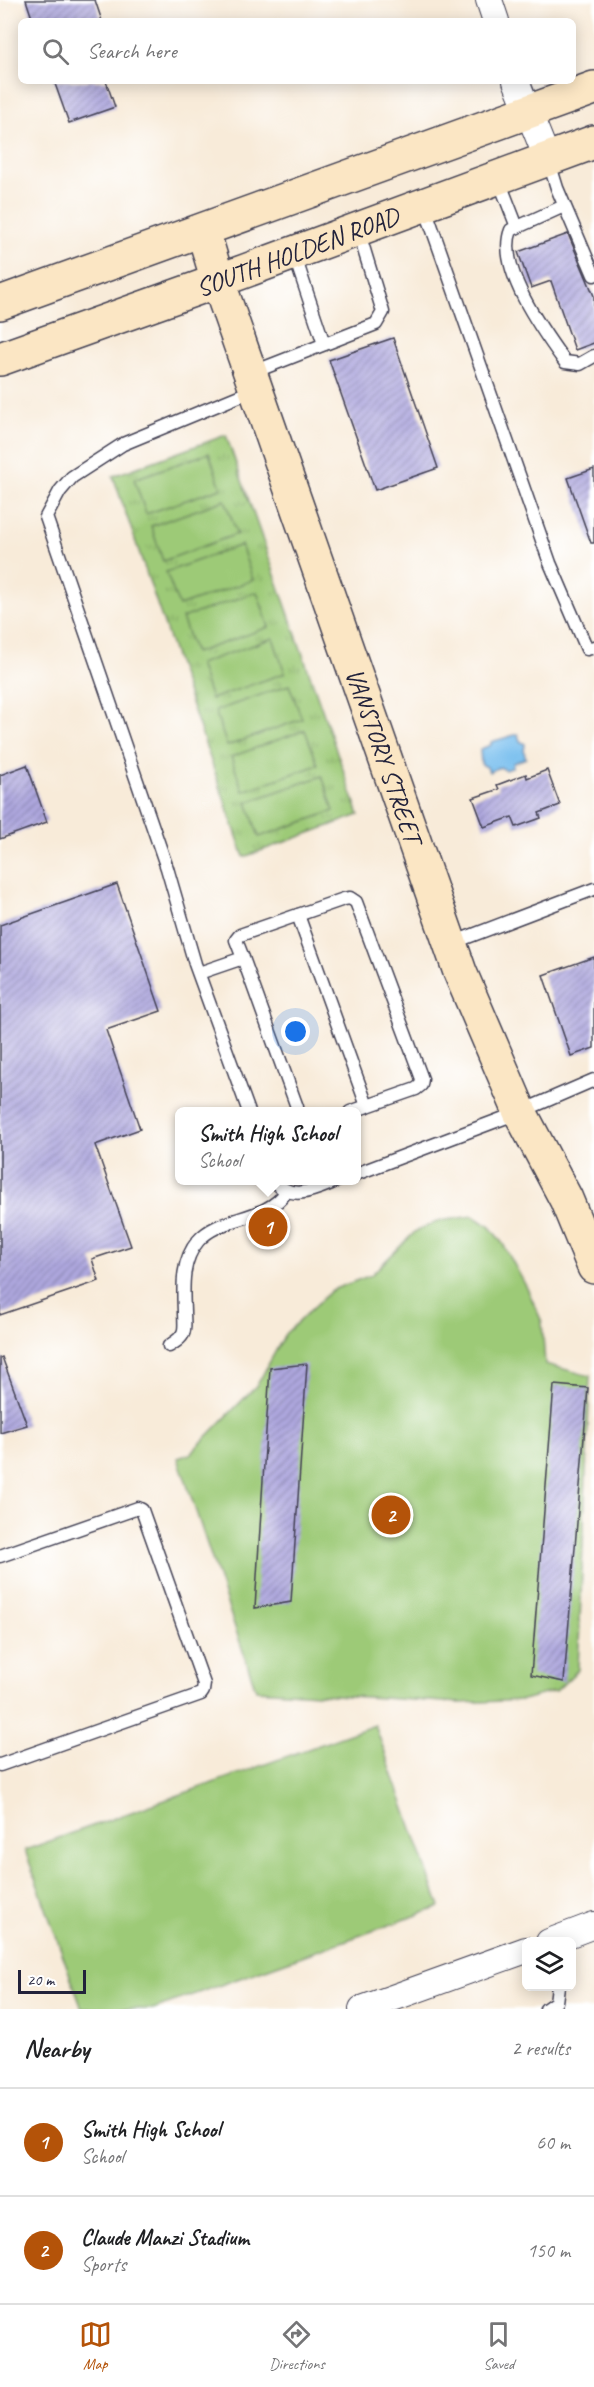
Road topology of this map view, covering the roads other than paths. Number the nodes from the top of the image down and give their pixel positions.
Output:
1 (489, 0) edge
2 (495, 18) edge
3 (517, 84) edge
4 (594, 88) edge
5 (528, 111) junction
6 (594, 142) edge
7 (547, 158) junction
8 (498, 177) junction
9 (424, 204) junction
10 (564, 206) junction
11 (517, 227) junction
12 (358, 229) junction
13 (203, 231) junction
14 (293, 253) junction
15 (594, 275) edge
16 (218, 281) junction
17 (0, 303) edge
18 (324, 344) junction
19 (594, 356) edge
20 (0, 358) edge
21 (253, 381) junction
22 (594, 647) edge
23 (594, 889) edge
24 (298, 915) junction
25 (451, 944) junction
26 (243, 958) junction
27 (197, 969) junction
28 (594, 1080) edge
29 (367, 1106) junction
30 (247, 1107) edge
31 (298, 1107) edge
32 (361, 1108) edge
33 (520, 1112) junction
34 (361, 1172) edge
35 (279, 1185) edge
36 (326, 1185) edge
37 (286, 1192) junction
38 (594, 1268) edge
39 (169, 1346) dead end
40 (0, 1556) edge
41 (1, 1762) edge
42 (594, 1925) edge
43 (560, 1937) edge
44 (522, 1951) edge
45 (557, 1991) edge
46 (362, 2009) edge
47 (546, 2009) edge

1 - 2 street
3 - 5 street
4 - 5 main road, SOUTH HOLDEN ROAD
5 - 7 street
5 - 13 main road, SOUTH HOLDEN ROAD
6 - 7 main road, SOUTH HOLDEN ROAD
7 - 8 main road, SOUTH HOLDEN ROAD
7 - 10 lane
8 - 9 main road, SOUTH HOLDEN ROAD
8 - 11 lane
9 - 12 main road, SOUTH HOLDEN ROAD
9 - 22 lane
10 - 11 lane
10 - 15 lane
11 - 19 lane
12 - 14 main road, SOUTH HOLDEN ROAD
12 - 18 lane
13 - 16 main road, VANSTORY STREET
13 - 17 main road, SOUTH HOLDEN ROAD
14 - 16 main road, SOUTH HOLDEN ROAD
14 - 18 lane
16 - 20 main road, SOUTH HOLDEN ROAD
16 - 21 main road, VANSTORY STREET
18 - 21 lane
21 - 25 main road, VANSTORY STREET
21 - 27 lane
23 - 25 lane
24 - 26 lane
24 - 29 lane
24 - 29 lane
25 - 33 main road, VANSTORY STREET
26 - 27 lane
26 - 31 lane
27 - 30 lane
28 - 33 lane
29 - 32 lane
33 - 34 lane
33 - 38 main road, VANSTORY STREET
35 - 37 lane
36 - 37 lane
37 - 39 lane
40 - 41 lane
42 - 43 street
44 - 46 street
45 - 47 lane

